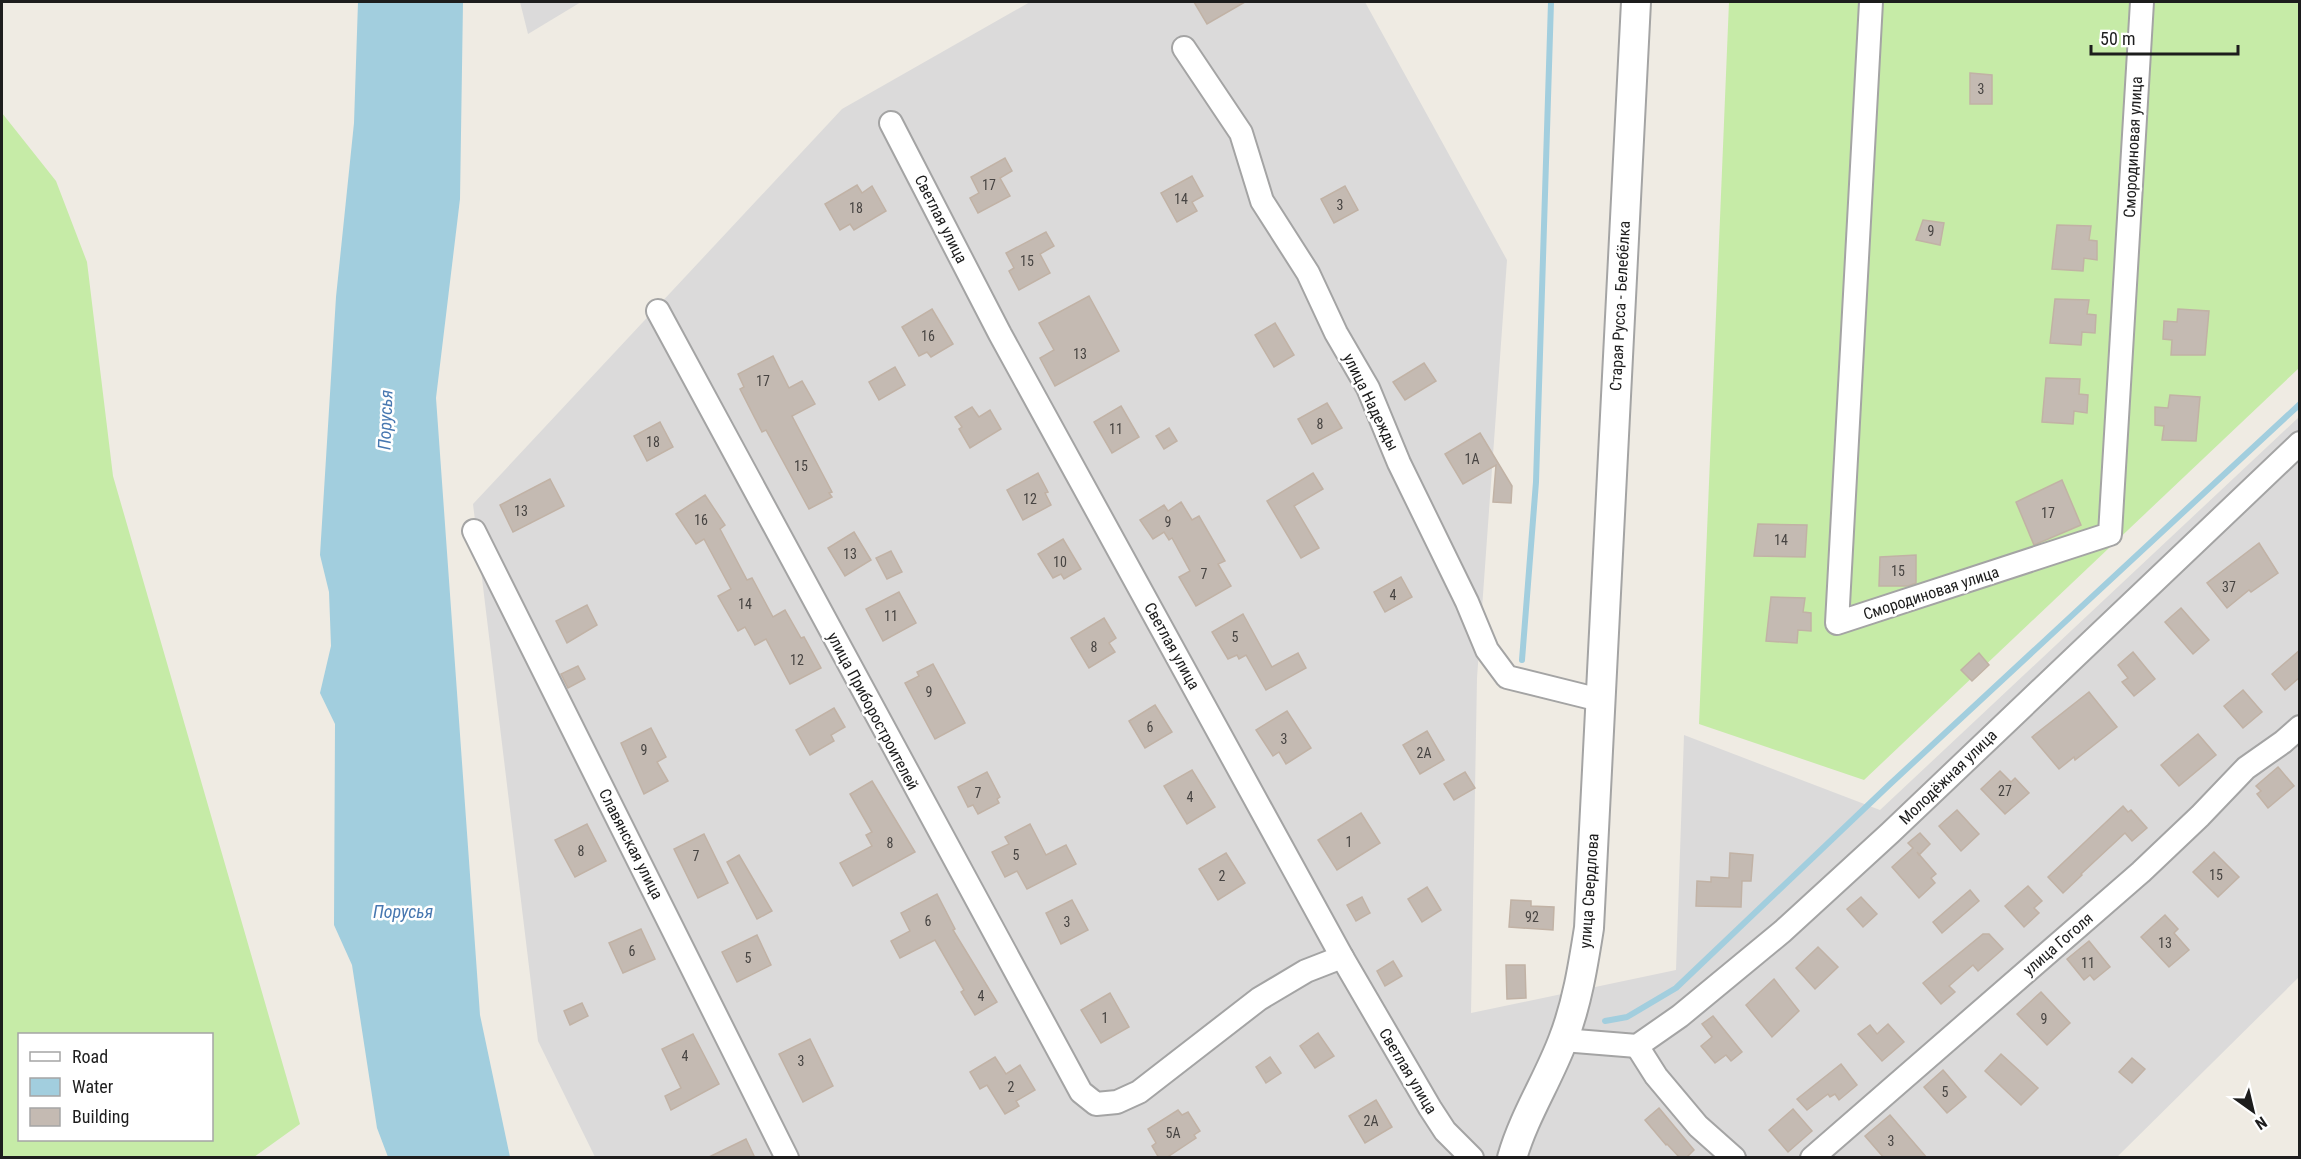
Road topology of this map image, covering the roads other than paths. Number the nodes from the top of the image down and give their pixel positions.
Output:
1 (1636, 2) edge
2 (1871, 2) edge
3 (2142, 2) edge
4 (1184, 48) dead end
5 (891, 123) dead end
6 (657, 311) dead end
7 (2300, 443) edge
8 (474, 531) dead end
9 (1604, 611) joint
10 (1600, 700) junction
11 (2300, 727) edge
12 (1342, 957) junction
13 (1563, 1040) junction
14 (1636, 1046) junction
15 (787, 1158) edge
16 (1472, 1158) edge
17 (1512, 1158) edge
18 (1734, 1158) edge
19 (1812, 1158) edge

1 - 9 street, Старая Русса - Белебёлка
2 - 3 street, Смородиновая улица
4 - 10 street, улица Надежды
5 - 12 street, Светлая улица
6 - 12 street, улица Приборостроителей
7 - 14 street, Молодёжная улица
8 - 15 street, Славянская улица
9 - 10 street, улица Свердлова
10 - 13 street, улица Свердлова
11 - 19 street, улица Гоголя
12 - 16 street, Светлая улица
13 - 14 street
13 - 17 street, улица Свердлова
14 - 18 street

